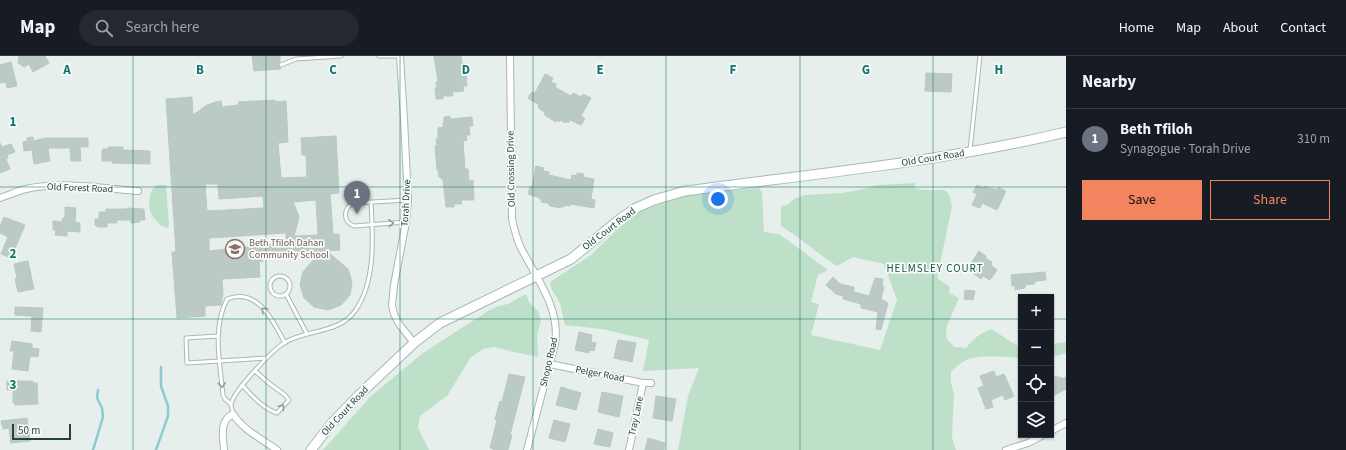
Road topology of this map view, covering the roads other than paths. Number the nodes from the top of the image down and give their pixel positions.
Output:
1 (341, 56) edge
2 (379, 56) edge
3 (398, 56) edge
4 (510, 56) edge
5 (980, 56) edge
6 (280, 65) dead end
7 (1066, 132) edge
8 (969, 152) junction
9 (138, 191) dead end
10 (0, 198) edge
11 (408, 200) junction
12 (371, 202) junction
13 (406, 222) junction
14 (372, 224) junction
15 (536, 276) junction
16 (286, 294) junction
17 (308, 334) junction
18 (218, 336) junction
19 (285, 343) junction
20 (414, 343) junction
21 (266, 358) junction
22 (219, 361) junction
23 (550, 364) junction
24 (255, 371) junction
25 (643, 383) junction
26 (651, 383) dead end
27 (242, 385) junction
28 (231, 404) junction
29 (233, 414) junction
30 (1066, 423) edge
31 (1054, 429) edge
32 (1037, 438) edge
33 (224, 450) edge
34 (277, 450) edge
35 (311, 450) edge
36 (527, 450) edge
37 (629, 450) edge
38 (1006, 450) edge

1 - 6 lane
2 - 3 lane
3 - 11 street, Torah Drive
4 - 15 street, Old Crossing Drive
5 - 8 lane
7 - 8 main road, Old Court Road
8 - 15 main road, Old Court Road
9 - 10 street, Old Forest Road
11 - 12 lane
11 - 13 street, Torah Drive
12 - 14 lane
12 - 14 lane
14 -> 13 lane
13 - 20 street, Torah Drive
14 - 17 lane
15 - 20 main road, Old Court Road
15 - 23 street, Shopo Road
16 - 16 lane
16 - 17 lane
17 - 19 lane
19 -> 18 lane
18 - 22 lane
18 - 22 lane
19 - 21 lane
20 - 35 main road, Old Court Road
21 - 22 lane
21 - 24 lane
22 -> 28 lane
23 - 25 street, Pelger Road
23 - 36 street, Shopo Road
24 - 27 lane
27 -> 24 lane
25 - 26 street, Pelger Road
25 - 37 street, Tray Lane
27 - 28 lane
28 - 29 lane
29 - 33 street
29 - 34 street
30 - 31 street
32 - 38 street

